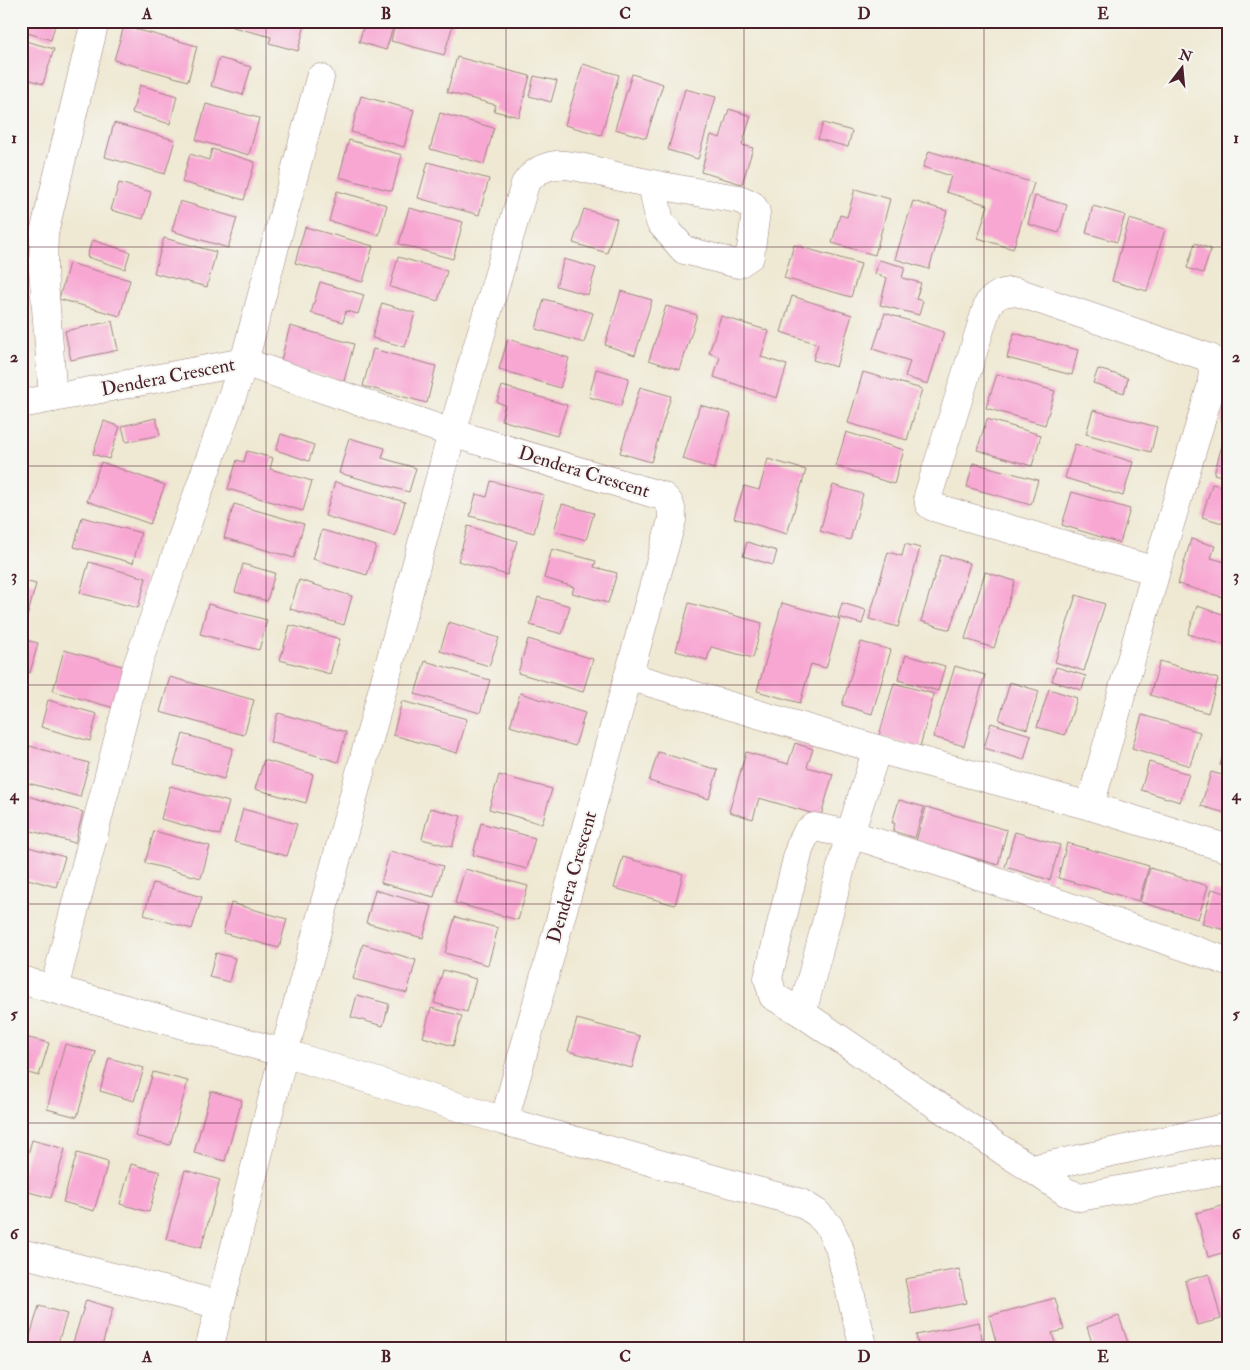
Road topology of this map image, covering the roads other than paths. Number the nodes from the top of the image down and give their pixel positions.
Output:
1 (95, 21) edge
2 (320, 78) dead end
3 (652, 184) dead end
4 (244, 362) junction
5 (53, 398) junction
6 (21, 404) edge
7 (452, 432) junction
8 (1156, 571) junction
9 (628, 676) junction
10 (876, 749) junction
11 (1090, 806) junction
12 (850, 834) junction
13 (1229, 849) edge
14 (1229, 962) edge
15 (21, 980) edge
16 (54, 989) junction
17 (802, 1013) junction
18 (284, 1053) junction
19 (504, 1121) junction
20 (1229, 1127) edge
21 (1032, 1169) junction
22 (1229, 1170) edge
23 (21, 1253) edge
24 (220, 1305) junction
25 (209, 1349) edge
26 (864, 1349) edge

1 - 5 street
2 - 4 street
3 - 7 street
4 - 5 street, Dendera Crescent
4 - 7 street, Dendera Crescent
4 - 16 street
5 - 6 street, Dendera Crescent
7 - 9 street, Dendera Crescent
7 - 18 street
8 - 8 street
8 - 11 street
9 - 10 street
9 - 19 street, Dendera Crescent
10 - 11 street
10 - 12 street
11 - 13 street
12 - 14 street
12 - 17 street
12 - 17 street
15 - 16 street
16 - 18 street
17 - 21 street
18 - 19 street
18 - 24 street
19 - 26 street
20 - 21 street
21 - 22 street
23 - 24 street
24 - 25 street

